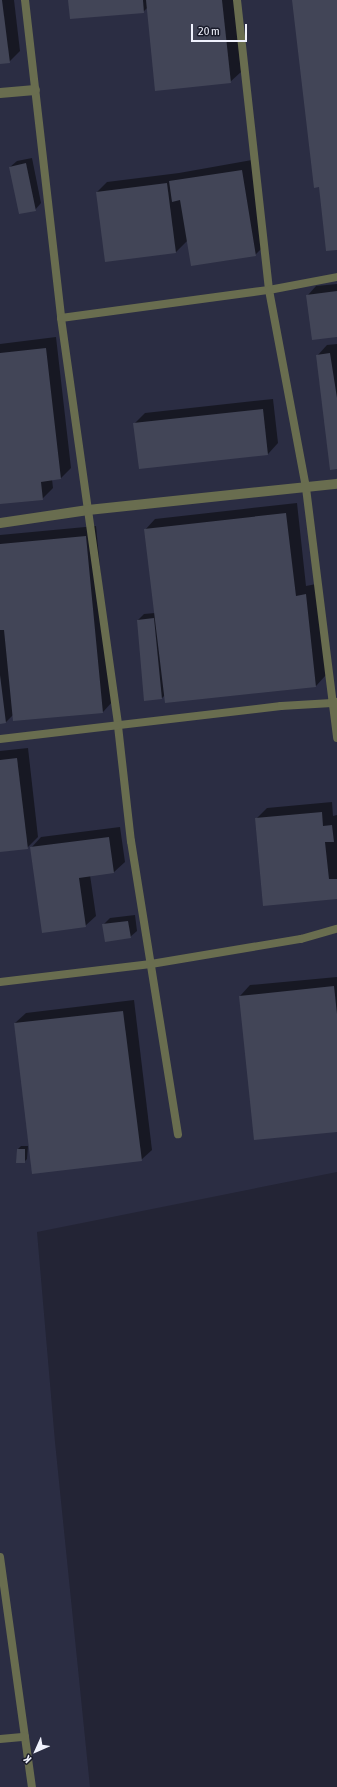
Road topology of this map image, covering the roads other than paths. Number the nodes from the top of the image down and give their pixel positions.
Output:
1 (25, 0) edge
2 (237, 0) edge
3 (35, 90) junction
4 (0, 94) edge
5 (337, 277) edge
6 (269, 290) junction
7 (61, 318) junction
8 (337, 484) edge
9 (306, 488) junction
10 (88, 510) junction
11 (0, 523) edge
12 (334, 703) edge
13 (118, 726) junction
14 (337, 738) edge
15 (0, 739) edge
16 (337, 929) edge
17 (151, 964) junction
18 (0, 982) edge
19 (178, 1134) dead end
20 (0, 1557) edge
21 (25, 1737) junction
22 (0, 1739) edge
23 (32, 1787) edge

1 - 3 lane
2 - 6 lane
3 - 4 street
3 - 7 lane
5 - 6 lane
6 - 7 lane
6 - 9 lane
7 - 10 lane
8 - 9 street
9 - 10 street
9 - 12 lane
10 - 11 street
10 - 13 lane
12 - 13 lane
12 - 14 lane
13 - 15 lane
13 - 17 lane
16 - 17 lane
17 - 18 lane
17 - 19 lane
20 - 21 lane
21 - 22 lane
21 - 23 lane

